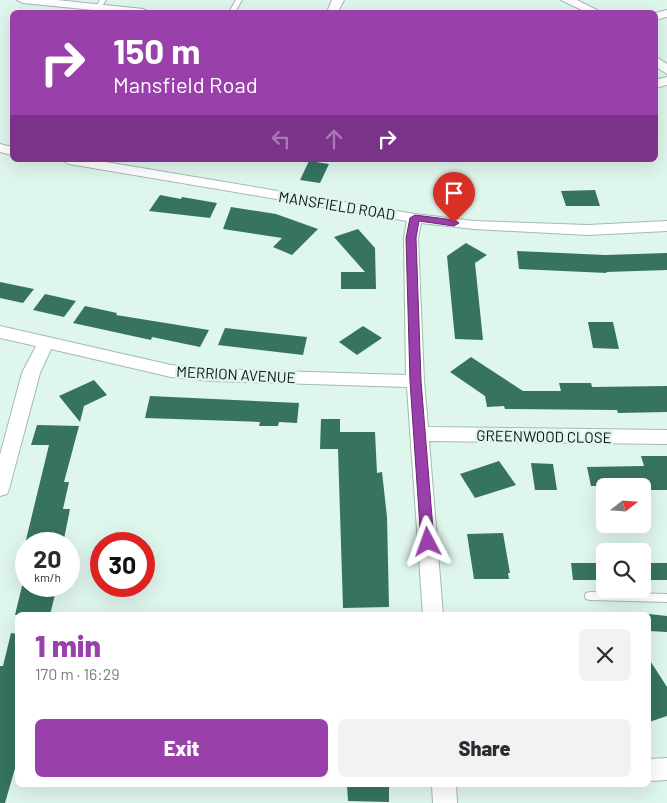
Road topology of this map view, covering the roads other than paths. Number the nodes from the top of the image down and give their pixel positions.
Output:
1 (23, 0) edge
2 (568, 0) edge
3 (100, 4) edge
4 (590, 10) edge
5 (81, 162) edge
6 (415, 218) junction
7 (667, 226) edge
8 (0, 332) edge
9 (46, 343) junction
10 (416, 381) junction
11 (420, 434) junction
12 (667, 437) edge
13 (0, 489) edge
14 (590, 596) dead end
15 (667, 598) edge
16 (433, 612) edge
17 (667, 769) edge
18 (651, 770) edge
19 (444, 787) edge
20 (445, 803) edge

1 - 3 street
2 - 4 street
5 - 6 street, MANSFIELD ROAD
6 - 7 street, MANSFIELD ROAD
6 - 10 street
8 - 9 street, MERRION AVENUE
9 - 10 street, MERRION AVENUE
9 - 13 street
10 - 11 street
11 - 12 street, GREENWOOD CLOSE
11 - 16 street
14 - 15 lane
17 - 18 street
19 - 20 street

